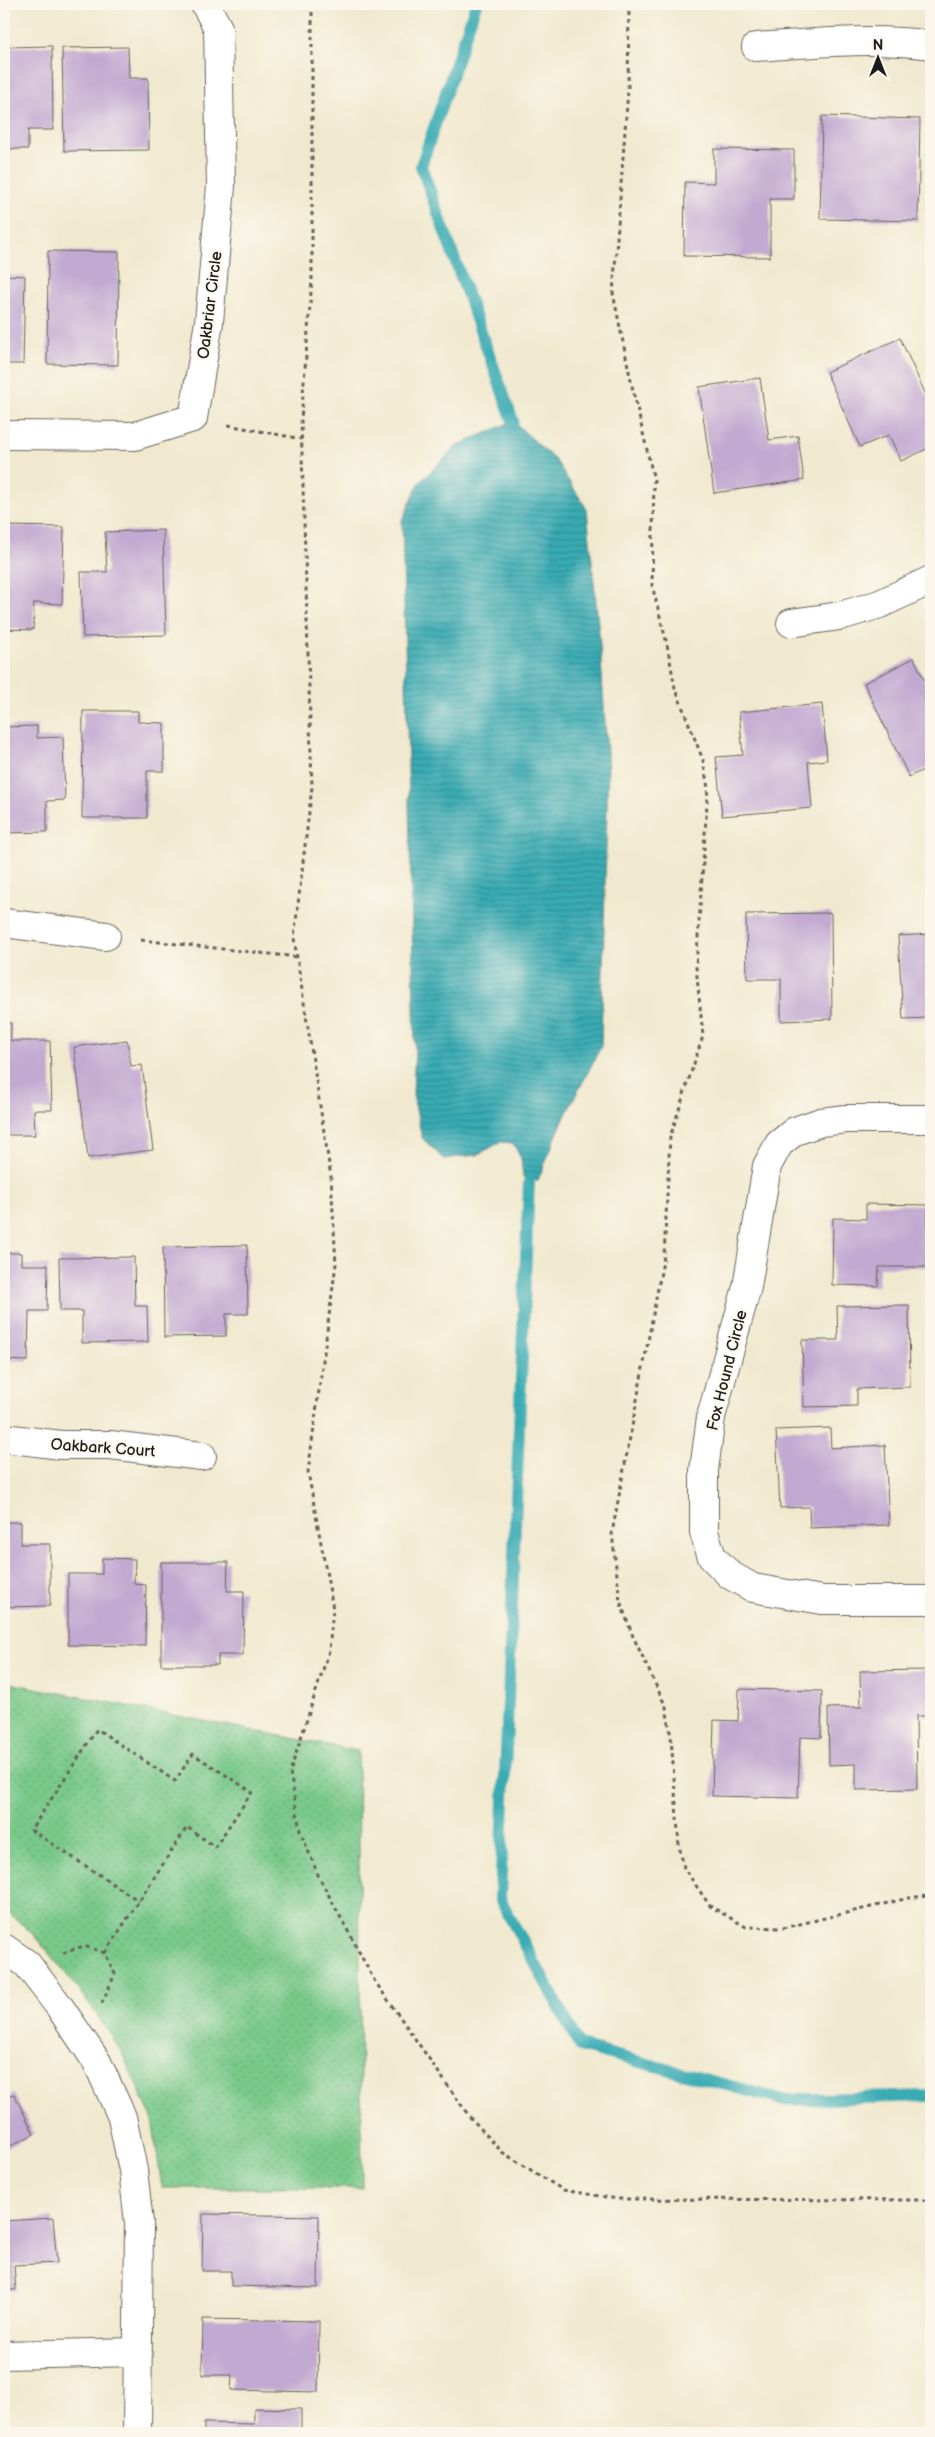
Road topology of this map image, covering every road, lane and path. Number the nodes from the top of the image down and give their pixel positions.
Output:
1 (205, 4) edge
2 (312, 4) edge
3 (629, 4) edge
4 (931, 45) edge
5 (756, 47) dead end
6 (192, 418) junction
7 (4, 435) edge
8 (301, 439) junction
9 (931, 580) edge
10 (791, 624) dead end
11 (4, 924) edge
12 (106, 936) joint
13 (297, 957) junction
14 (931, 1119) edge
15 (4, 1438) edge
16 (202, 1456) dead end
17 (931, 1600) edge
18 (931, 1896) edge
19 (139, 1901) junction
20 (4, 1948) edge
21 (105, 1953) junction
22 (27, 1964) junction
23 (96, 2010) dead end
24 (931, 2200) edge
25 (137, 2352) junction
26 (4, 2355) edge
27 (137, 2433) edge

1 - 6 street, Oakbriar Circle
2 - 8 path
3 - 18 path
4 - 5 street
6 - 7 street
6 - 8 path
8 - 13 path
9 - 10 street
11 - 12 street
12 - 13 path
13 - 24 path
14 - 17 street, Fox Hound Circle
15 - 16 street, Oakbark Court
19 - 19 path
19 - 21 path
20 - 22 street
21 - 22 path
21 - 23 path
22 - 25 street
25 - 26 street
25 - 27 street

